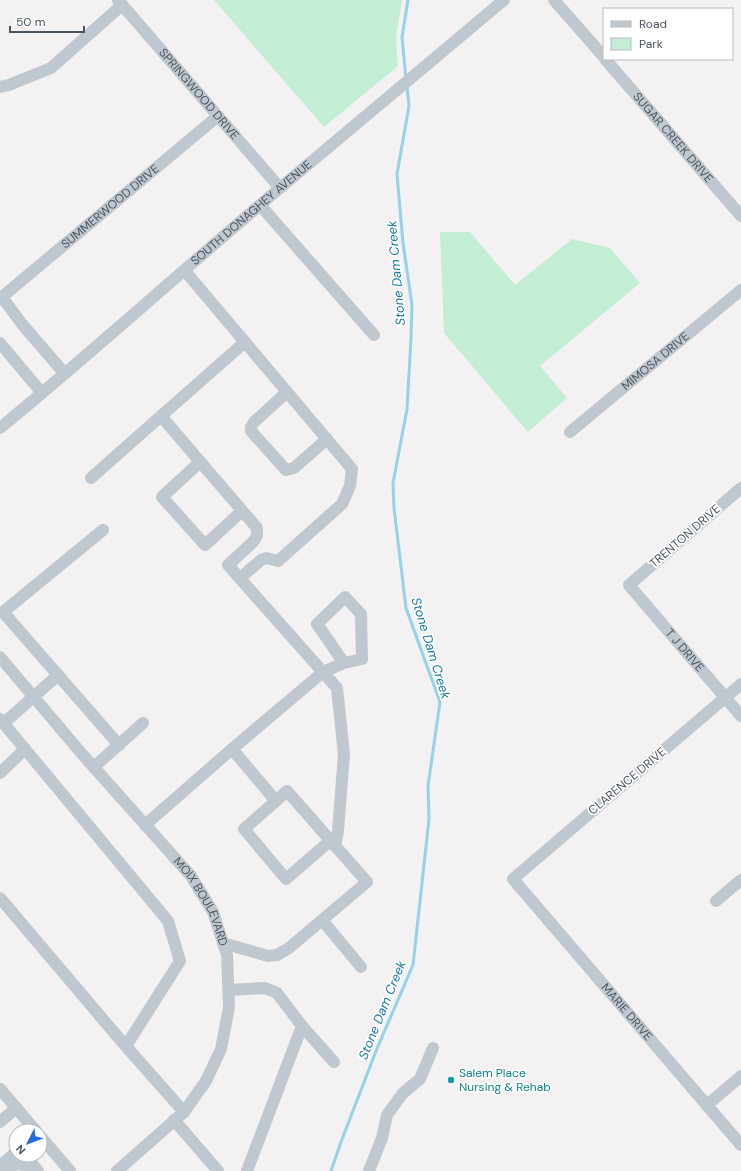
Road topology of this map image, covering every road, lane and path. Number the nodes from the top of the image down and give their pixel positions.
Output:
1 (504, 0) edge
2 (554, 0) edge
3 (120, 3) edge
4 (603, 56) edge
5 (607, 60) edge
6 (0, 87) edge
7 (218, 116) junction
8 (280, 188) junction
9 (260, 205) junction
10 (741, 216) edge
11 (185, 271) junction
12 (741, 290) edge
13 (1, 294) edge
14 (0, 310) edge
15 (374, 335) dead end
16 (245, 342) junction
17 (0, 343) edge
18 (64, 373) junction
19 (287, 392) junction
20 (42, 394) junction
21 (161, 416) junction
22 (0, 428) edge
23 (570, 432) dead end
24 (327, 439) junction
25 (200, 462) junction
26 (91, 478) dead end
27 (741, 488) edge
28 (242, 511) junction
29 (102, 530) dead end
30 (240, 578) junction
31 (629, 585) joint
32 (0, 657) edge
33 (344, 663) junction
34 (323, 672) junction
35 (58, 675) junction
36 (741, 684) edge
37 (34, 697) junction
38 (725, 697) junction
39 (741, 716) edge
40 (2, 721) edge
41 (143, 723) dead end
42 (119, 744) junction
43 (25, 749) junction
44 (232, 749) junction
45 (94, 767) junction
46 (0, 773) edge
47 (276, 801) junction
48 (145, 825) junction
49 (333, 843) junction
50 (512, 879) joint
51 (741, 880) edge
52 (0, 898) edge
53 (716, 901) dead end
54 (322, 920) junction
55 (223, 943) junction
56 (361, 966) dead end
57 (229, 990) junction
58 (302, 1026) junction
59 (126, 1046) junction
60 (434, 1048) dead end
61 (334, 1062) dead end
62 (741, 1076) edge
63 (0, 1089) edge
64 (707, 1105) junction
65 (16, 1108) junction
66 (179, 1116) junction
67 (0, 1122) edge
68 (29, 1123) edge
69 (48, 1145) edge
70 (741, 1145) edge
71 (8, 1159) edge
72 (32, 1163) edge
73 (0, 1166) edge
74 (7, 1171) edge
75 (29, 1171) edge
76 (38, 1171) edge
77 (70, 1171) edge
78 (117, 1171) edge
79 (218, 1171) edge
80 (247, 1171) edge
81 (369, 1171) edge

1 - 8 street, SOUTH DONAGHEY AVENUE
2 - 4 street, SUGAR CREEK DRIVE
3 - 6 street
3 - 7 street, SPRINGWOOD DRIVE
5 - 10 street, SUGAR CREEK DRIVE
7 - 8 street, SPRINGWOOD DRIVE
7 - 13 street, SUMMERWOOD DRIVE
8 - 9 street, SOUTH DONAGHEY AVENUE
9 - 11 street, SOUTH DONAGHEY AVENUE
9 - 15 street
11 - 16 street
11 - 18 street, SOUTH DONAGHEY AVENUE
12 - 23 street, MIMOSA DRIVE
13 - 14 street
13 - 18 street
16 - 19 street
16 - 21 street
17 - 20 street
18 - 20 street, SOUTH DONAGHEY AVENUE
19 - 24 street
19 - 24 street
20 - 22 street, SOUTH DONAGHEY AVENUE
21 - 25 street
21 - 26 street
24 - 30 street
25 - 28 street
25 - 28 street
27 - 31 street, TRENTON DRIVE
28 - 30 street
29 - 35 street
30 - 34 street
31 - 38 street, T J DRIVE
32 - 37 street, MOIX BOULEVARD
33 - 33 street
33 - 34 street
34 - 44 street
34 - 49 street
35 - 37 street
35 - 42 street
36 - 38 street, CLARENCE DRIVE
37 - 40 street
37 - 45 street, MOIX BOULEVARD
38 - 39 street, T J DRIVE
38 - 50 street, CLARENCE DRIVE
40 - 43 street
41 - 42 street
42 - 45 street
43 - 46 street
43 - 59 street
44 - 47 street
44 - 48 street
45 - 48 street, MOIX BOULEVARD
47 - 49 street
47 - 49 street
48 - 55 street, MOIX BOULEVARD
49 - 54 street
50 - 64 street, MARIE DRIVE
51 - 53 street
52 - 59 street
54 - 55 street
54 - 56 street
55 - 57 street, MOIX BOULEVARD
57 - 58 street
57 - 66 street, MOIX BOULEVARD
58 - 61 street
58 - 80 street
59 - 66 street
60 - 81 street
62 - 64 street
63 - 65 street
64 - 70 street, MARIE DRIVE
65 - 67 street
65 - 68 street
66 - 78 street, MOIX BOULEVARD
66 - 79 street
69 - 77 street
71 - 73 street
72 - 76 street
74 - 75 street

